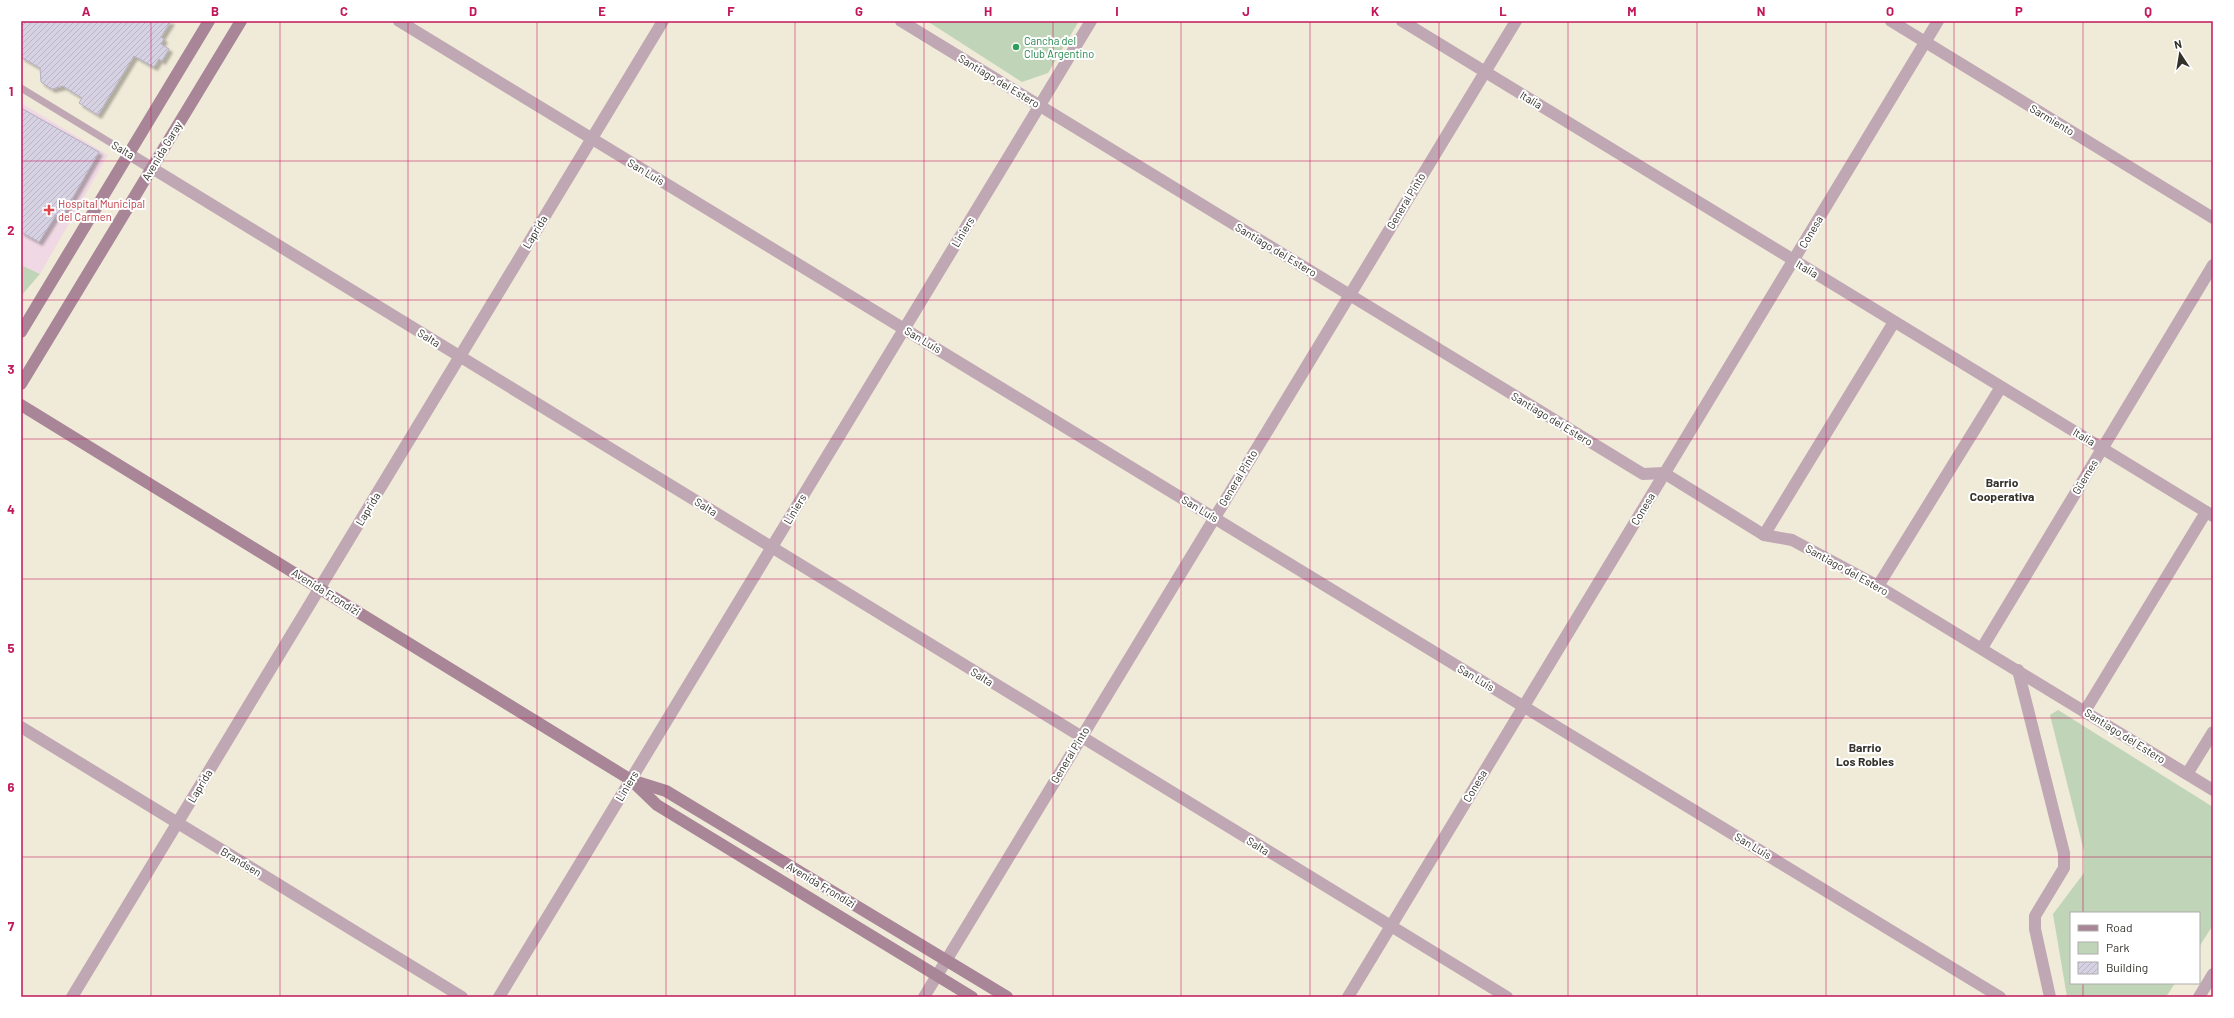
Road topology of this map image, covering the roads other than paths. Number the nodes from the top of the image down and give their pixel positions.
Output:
1 (209, 21) edge
2 (241, 21) edge
3 (400, 21) edge
4 (663, 21) edge
5 (901, 21) edge
6 (1091, 21) edge
7 (1402, 21) edge
8 (1516, 21) edge
9 (1891, 21) edge
10 (1938, 21) edge
11 (1925, 42) junction
12 (1485, 72) junction
13 (21, 88) edge
14 (1040, 106) junction
15 (592, 138) junction
16 (129, 154) junction
17 (152, 167) junction
18 (2213, 218) edge
19 (1793, 260) junction
20 (2213, 265) edge
21 (1349, 295) junction
22 (1894, 322) junction
23 (904, 329) junction
24 (21, 332) edge
25 (460, 357) junction
26 (21, 384) edge
27 (2001, 387) junction
28 (21, 405) edge
29 (2102, 449) junction
30 (1664, 473) junction
31 (2210, 514) edge
32 (1214, 518) junction
33 (1764, 535) junction
34 (771, 548) junction
35 (1878, 586) junction
36 (320, 588) junction
37 (1982, 648) junction
38 (2018, 670) junction
39 (1523, 706) junction
40 (2085, 711) junction
41 (21, 727) edge
42 (2213, 732) edge
43 (1080, 737) junction
44 (2187, 774) junction
45 (631, 780) junction
46 (2213, 790) edge
47 (178, 823) junction
48 (1390, 927) junction
49 (946, 961) junction
50 (2213, 974) edge
51 (937, 976) junction
52 (72, 997) edge
53 (462, 997) edge
54 (499, 997) edge
55 (924, 997) edge
56 (972, 997) edge
57 (1007, 997) edge
58 (1348, 997) edge
59 (1507, 997) edge
60 (2000, 997) edge
61 (2050, 997) edge
62 (2199, 997) edge

1 - 16 street
2 - 17 street, Avenida Garay
3 - 15 street, San Luis
4 - 15 street, Laprida
5 - 14 street, Santiago del Estero
6 - 14 street, Liniers
7 - 12 street, Italia
8 - 12 street, General Pinto
9 - 11 street, Sarmiento
10 - 11 street, Conesa
11 - 18 street, Sarmiento
11 - 19 street, Conesa
12 - 19 street, Italia
12 - 21 street, General Pinto
13 - 16 lane, Salta
14 - 21 street, Santiago del Estero
14 - 23 street, Liniers
15 - 23 street, San Luis
15 - 25 street, Laprida
16 - 17 street, Salta
16 - 24 street
17 - 25 street, Salta
17 - 26 street, Avenida Garay
19 - 22 street, Italia
19 - 30 street, Conesa
20 - 29 street, Güemes
21 - 30 street, Santiago del Estero
21 - 32 street, General Pinto
22 - 27 street, Italia
22 - 33 street
23 - 32 street, San Luis
23 - 34 street, Liniers
25 - 34 street, Salta
25 - 36 street, Laprida
27 - 29 street, Italia
27 - 35 street
28 - 36 street, Avenida Frondizi
29 - 31 street, Italia
29 - 37 street, Güemes
30 - 33 street, Santiago del Estero
30 - 39 street, Conesa
31 - 40 street
32 - 39 street, San Luis
32 - 43 street, General Pinto
33 - 35 street, Santiago del Estero
34 - 43 street, Salta
34 - 45 street, Liniers
35 - 37 street, Santiago del Estero
36 - 45 street, Avenida Frondizi
36 - 47 street, Laprida
37 - 38 street, Santiago del Estero
38 - 40 street, Santiago del Estero
38 - 61 street
39 - 48 street, Conesa
39 - 60 street, San Luis
40 - 44 street, Santiago del Estero
41 - 47 street, Brandsen
42 - 44 street
43 - 48 street, Salta
43 - 49 street, General Pinto
44 - 46 street, Santiago del Estero
45 - 49 street, Avenida Frondizi
45 - 51 street, Avenida Frondizi
45 - 54 street, Liniers
47 - 52 street, Laprida
47 - 53 street, Brandsen
48 - 58 street, Conesa
48 - 59 street, Salta
49 - 51 street, General Pinto
49 - 57 street, Avenida Frondizi
50 - 62 street
51 - 55 street, General Pinto
51 - 56 street, Avenida Frondizi

